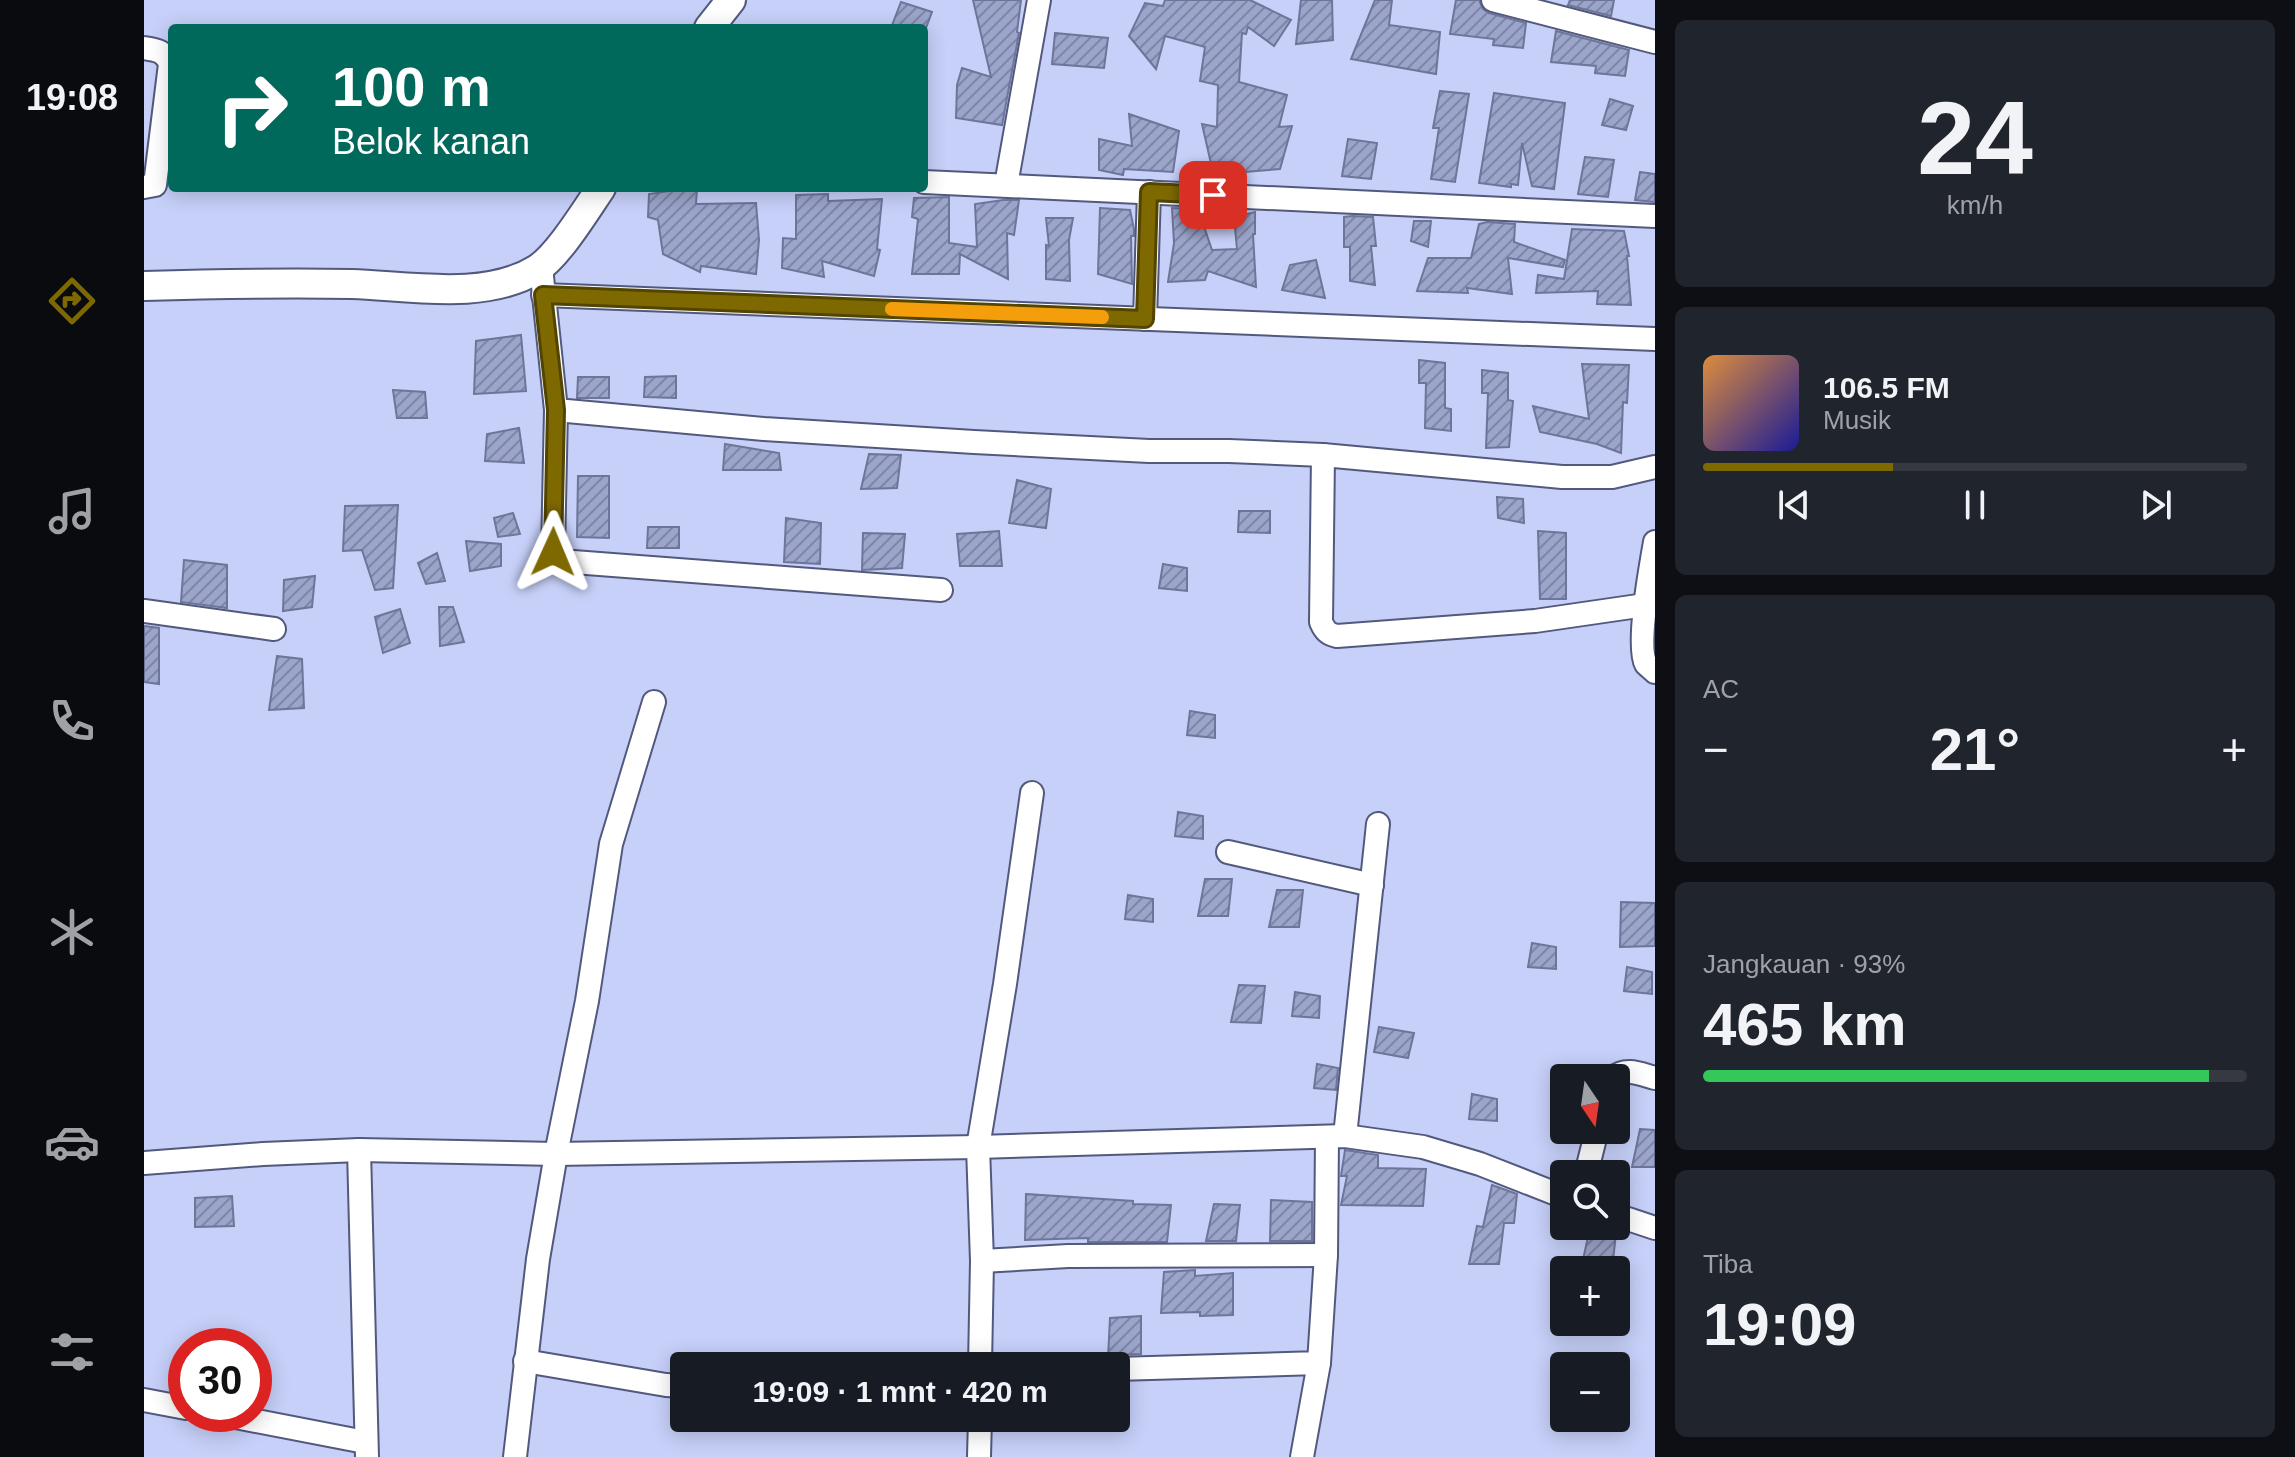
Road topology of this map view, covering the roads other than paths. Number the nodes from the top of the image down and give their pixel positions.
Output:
1 (731, 0) edge
2 (1039, 0) edge
3 (1493, 0) edge
4 (1540, 6) edge
5 (712, 24) edge
6 (1655, 42) edge
7 (144, 48) edge
8 (168, 59) edge
9 (168, 80) edge
10 (928, 182) edge
11 (1006, 185) junction
12 (144, 187) edge
13 (598, 192) edge
14 (1149, 192) junction
15 (1655, 216) edge
16 (542, 281) junction
17 (144, 286) edge
18 (1145, 319) junction
19 (1655, 339) edge
20 (556, 410) junction
21 (1323, 455) junction
22 (1655, 467) edge
23 (1655, 542) edge
24 (941, 590) dead end
25 (1645, 605) junction
26 (144, 611) edge
27 (274, 629) dead end
28 (1655, 672) edge
29 (654, 702) dead end
30 (1032, 793) dead end
31 (1378, 824) dead end
32 (1228, 852) dead end
33 (1372, 885) junction
34 (1630, 1072) edge
35 (1655, 1078) edge
36 (1336, 1137) junction
37 (978, 1147) junction
38 (359, 1150) junction
39 (556, 1154) junction
40 (144, 1163) edge
41 (1550, 1192) edge
42 (1630, 1220) edge
43 (1655, 1228) edge
44 (1326, 1255) junction
45 (982, 1261) junction
46 (980, 1352) edge
47 (525, 1361) junction
48 (1319, 1363) junction
49 (1130, 1369) edge
50 (670, 1385) edge
51 (144, 1400) edge
52 (168, 1405) edge
53 (272, 1426) edge
54 (980, 1432) edge
55 (366, 1449) edge
56 (515, 1457) edge
57 (979, 1457) edge
58 (1302, 1457) edge

1 - 5 main road
2 - 11 street
3 - 4 street
4 - 6 street
7 - 8 street
9 - 12 street
10 - 11 street
11 - 14 street
13 - 16 main road
14 - 15 street
14 - 18 street
16 - 17 main road
16 - 18 street
16 - 20 street
18 - 19 street
20 - 21 street
20 - 24 street
21 - 22 street
21 - 25 street
23 - 25 street
25 - 28 street
26 - 27 street
29 - 39 street
30 - 37 street
31 - 33 street
32 - 33 street
33 - 36 street
34 - 35 street
36 - 37 street
36 - 41 street
36 - 44 street
37 - 39 street
37 - 45 street
38 - 39 street
38 - 40 street
38 - 55 street
39 - 47 street
42 - 43 street
44 - 45 street
44 - 48 street
45 - 46 street
47 - 50 street
47 - 56 street
48 - 49 street
48 - 58 street
51 - 52 street
53 - 55 street
54 - 57 street

